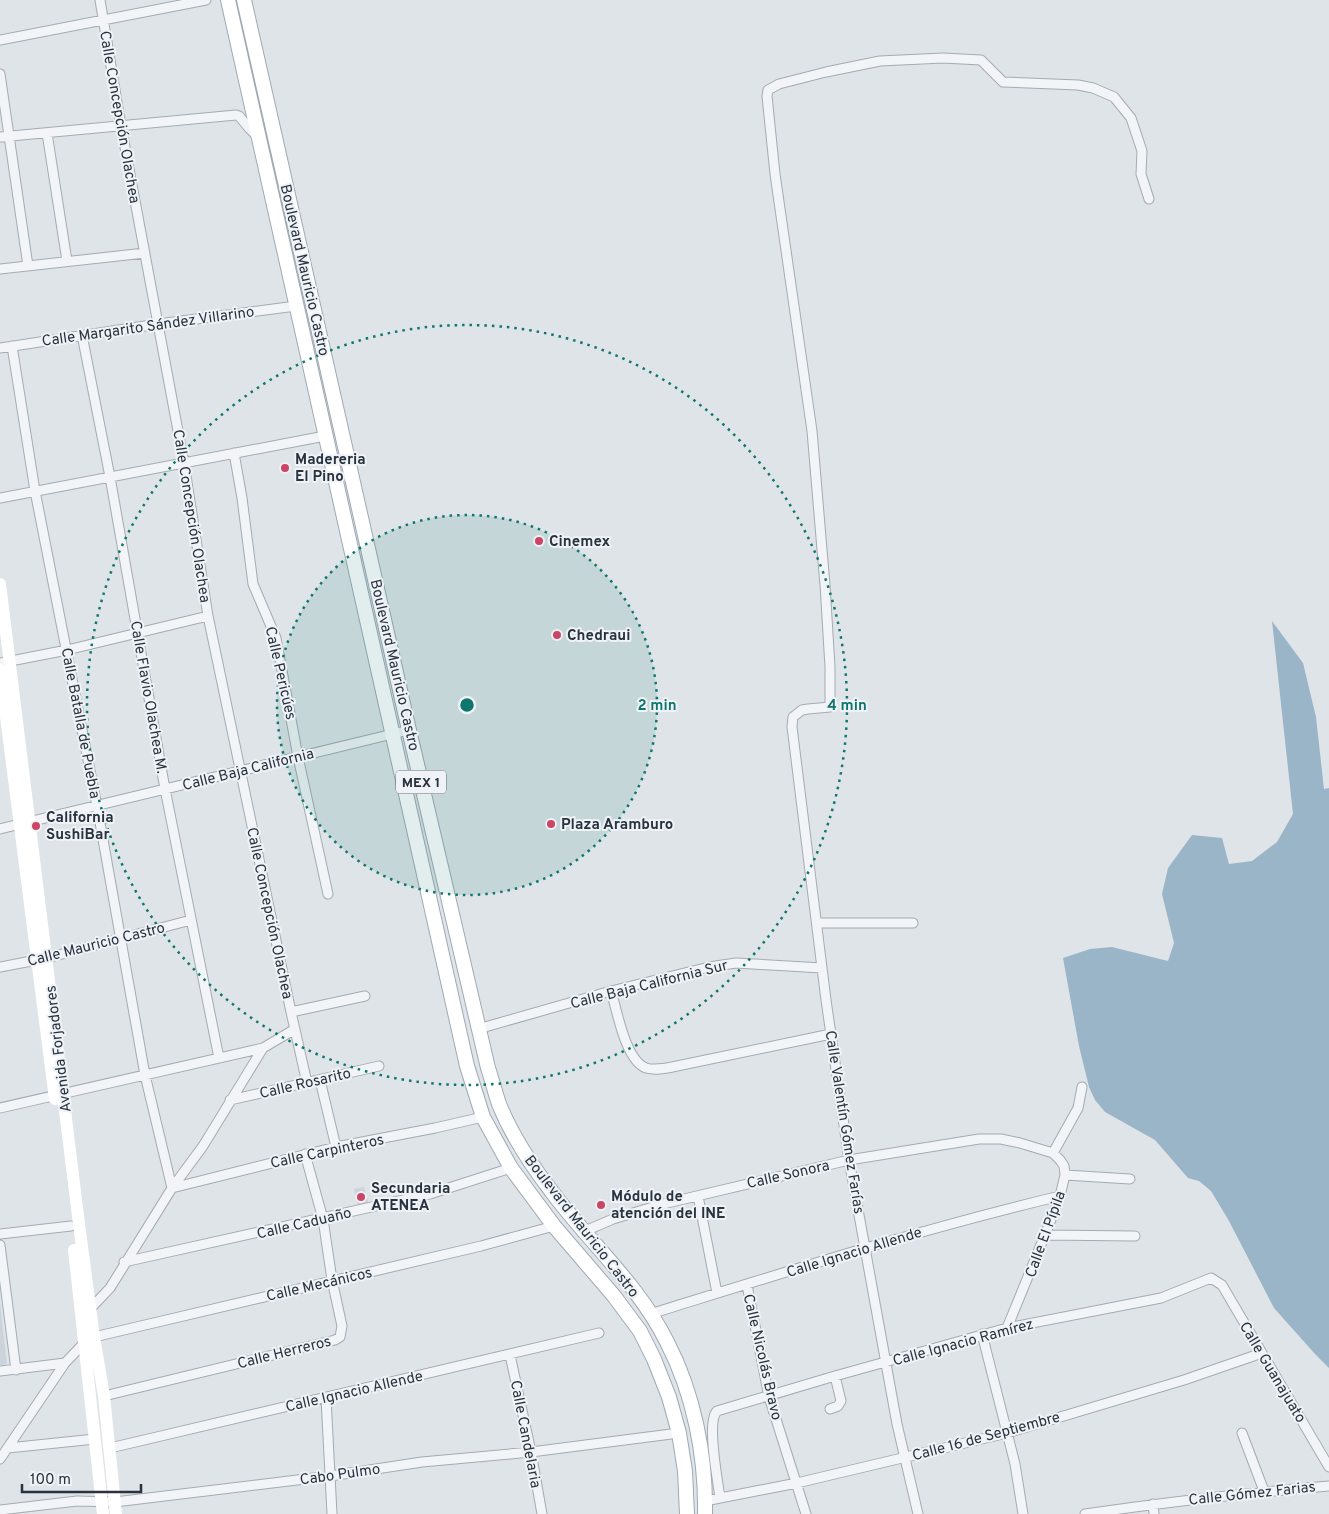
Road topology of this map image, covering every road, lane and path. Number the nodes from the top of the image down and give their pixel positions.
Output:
1 (100, 0) edge
2 (206, 0) edge
3 (228, 0) edge
4 (244, 0) edge
5 (103, 20) junction
6 (0, 40) edge
7 (0, 74) edge
8 (121, 126) junction
9 (47, 133) junction
10 (257, 136) junction
11 (4, 137) edge
12 (1149, 200) dead end
13 (145, 253) junction
14 (67, 262) junction
15 (28, 266) junction
16 (0, 269) edge
17 (296, 306) junction
18 (158, 324) junction
19 (82, 335) junction
20 (12, 346) junction
21 (0, 348) edge
22 (325, 436) junction
23 (234, 453) junction
24 (184, 463) junction
25 (110, 477) junction
26 (35, 491) junction
27 (0, 498) edge
28 (0, 584) edge
29 (208, 616) junction
30 (137, 633) junction
31 (67, 650) junction
32 (3, 665) edge
33 (409, 730) junction
34 (392, 734) junction
35 (298, 757) junction
36 (240, 771) junction
37 (165, 790) junction
38 (97, 806) junction
39 (25, 823) junction
40 (0, 829) edge
41 (328, 894) dead end
42 (191, 920) junction
43 (817, 923) junction
44 (913, 923) dead end
45 (121, 939) junction
46 (42, 958) junction
47 (0, 967) edge
48 (445, 967) junction
49 (822, 968) junction
50 (611, 991) junction
51 (471, 995) junction
52 (365, 996) dead end
53 (291, 1012) junction
54 (295, 1029) junction
55 (478, 1029) junction
56 (831, 1034) junction
57 (263, 1048) junction
58 (219, 1058) junction
59 (380, 1066) dead end
60 (145, 1075) junction
61 (320, 1080) junction
62 (307, 1083) junction
63 (1082, 1087) dead end
64 (58, 1095) junction
65 (230, 1100) junction
66 (0, 1108) edge
67 (483, 1117) junction
68 (336, 1147) junction
69 (1053, 1153) junction
70 (305, 1154) junction
71 (849, 1160) junction
72 (511, 1168) junction
73 (1065, 1175) junction
74 (1130, 1179) dead end
75 (172, 1188) junction
76 (698, 1196) junction
77 (1060, 1196) junction
78 (323, 1219) junction
79 (71, 1226) junction
80 (554, 1226) junction
81 (585, 1231) junction
82 (0, 1234) edge
83 (1046, 1235) junction
84 (1135, 1236) dead end
85 (0, 1245) edge
86 (866, 1248) junction
87 (124, 1262) junction
88 (1214, 1279) joint
89 (332, 1280) junction
90 (747, 1285) junction
91 (717, 1293) junction
92 (90, 1309) junction
93 (650, 1314) junction
94 (1008, 1328) junction
95 (599, 1333) dead end
96 (982, 1334) junction
97 (89, 1339) junction
98 (1262, 1353) junction
99 (510, 1355) junction
100 (885, 1362) junction
101 (65, 1363) junction
102 (16, 1370) junction
103 (0, 1371) edge
104 (835, 1376) junction
105 (104, 1396) junction
106 (769, 1396) junction
107 (326, 1398) junction
108 (830, 1409) dead end
109 (679, 1433) junction
110 (1007, 1433) junction
111 (1242, 1433) dead end
112 (95, 1439) junction
113 (8, 1448) junction
114 (110, 1448) junction
115 (531, 1452) junction
116 (0, 1457) edge
117 (905, 1458) junction
118 (1329, 1467) edge
119 (330, 1476) junction
120 (797, 1483) junction
121 (1329, 1486) edge
122 (1264, 1491) junction
123 (720, 1498) junction
124 (1153, 1504) junction
125 (102, 1508) edge
126 (116, 1508) edge
127 (705, 1508) edge
128 (0, 1510) edge
129 (39, 1510) edge
130 (332, 1514) edge
131 (542, 1514) edge
132 (687, 1514) edge
133 (806, 1514) edge
134 (918, 1514) edge
135 (1023, 1514) edge
136 (1085, 1514) edge
137 (1154, 1514) edge

1 - 5 street, Calle Concepción Olachea
2 - 5 street
3 - 10 main road, Boulevard Mauricio Castro / MEX 1
4 - 33 main road, Boulevard Mauricio Castro / MEX 1
5 - 6 street
5 - 8 street, Calle Concepción Olachea
7 - 11 street
8 - 9 street
8 - 10 street
8 - 13 street, Calle Concepción Olachea
9 - 11 street
9 - 14 street
10 - 17 main road, Boulevard Mauricio Castro / MEX 1
11 - 15 street
12 - 43 street, Calle Valentín Gómez Farías
13 - 14 street
13 - 18 street, Calle Concepción Olachea
14 - 15 street
15 - 16 street
17 - 18 street, Calle Margarito Sández Villarino
17 - 22 main road, Boulevard Mauricio Castro / MEX 1
18 - 19 street, Calle Margarito Sández Villarino
18 - 24 street, Calle Concepción Olachea
19 - 20 street, Calle Margarito Sández Villarino
19 - 25 street, Calle Flavio Olachea M.
20 - 21 street, Calle Margarito Sández Villarino
20 - 26 street, Calle Batalla de Puebla
22 - 23 street
22 - 34 main road, Boulevard Mauricio Castro / MEX 1
23 - 24 street
23 - 35 street, Calle Pericúes
24 - 25 street
24 - 29 street, Calle Concepción Olachea
25 - 26 street
25 - 30 street, Calle Flavio Olachea M.
26 - 27 street
26 - 31 street, Calle Batalla de Puebla
28 - 32 main road, Avenida Forjadores
29 - 30 street
29 - 36 street, Calle Concepción Olachea
30 - 31 street
30 - 37 street, Calle Flavio Olachea M.
31 - 32 street
31 - 38 street, Calle Batalla de Puebla
32 - 39 main road, Avenida Forjadores
33 - 34 street, Calle Baja California
33 - 51 main road, Boulevard Mauricio Castro / MEX 1
34 - 35 street, Calle Baja California
34 - 48 main road, Boulevard Mauricio Castro / MEX 1
35 - 36 street, Calle Baja California
35 - 41 street, Calle Pericúes
36 - 37 street, Calle Baja California
36 - 53 street, Calle Concepción Olachea
37 - 38 street, Calle Baja California
37 - 42 street, Calle Flavio Olachea M.
38 - 39 street, Calle Baja California
38 - 45 street, Calle Batalla de Puebla
39 - 40 street, Calle Baja California
39 - 46 main road, Avenida Forjadores
42 - 45 street, Calle Mauricio Castro
42 - 58 street, Calle Flavio Olachea M.
43 - 44 street
43 - 49 street, Calle Valentín Gómez Farías
45 - 46 street, Calle Mauricio Castro
45 - 60 street, Calle Batalla de Puebla
46 - 47 street, Calle Mauricio Castro
46 - 64 main road, Avenida Forjadores
48 - 51 main road
48 - 67 main road, Boulevard Mauricio Castro / MEX 1
49 - 50 street, Calle Baja California Sur
49 - 56 street, Calle Valentín Gómez Farías
50 - 55 street, Calle Baja California Sur
50 - 56 street
51 - 55 main road, Boulevard Mauricio Castro / MEX 1
52 - 53 street
53 - 54 street, Calle Concepción Olachea
54 - 57 street
54 - 62 street, Calle Concepción Olachea
55 - 81 main road, Boulevard Mauricio Castro / MEX 1
56 - 71 street, Calle Valentín Gómez Farías
57 - 58 street
57 - 65 street
58 - 60 street
59 - 61 street, Calle Rosarito
60 - 64 street
60 - 75 street, Calle Batalla de Puebla
61 - 62 street, Calle Rosarito
61 - 68 street
62 - 65 street, Calle Rosarito
63 - 69 street
64 - 66 street
64 - 79 main road, Avenida Forjadores
64 - 92 main road, Avenida Forjadores
65 - 75 street
67 - 68 street, Calle Carpinteros
67 - 72 main road, Boulevard Mauricio Castro / MEX 1
68 - 70 street, Calle Carpinteros
69 - 71 street, Calle Sonora
69 - 73 street, Calle El Pípila
70 - 75 street, Calle Carpinteros
70 - 78 street, Calle Herreros
71 - 76 street, Calle Sonora
71 - 86 street, Calle Valentín Gómez Farías
72 - 78 street, Calle Caduaño
72 - 80 main road, Boulevard Mauricio Castro / MEX 1
73 - 74 street
73 - 77 street, Calle El Pípila
75 - 87 street
76 - 81 street, Calle Sonora
76 - 91 street
77 - 83 street, Calle El Pípila
77 - 86 street, Calle Ignacio Allende
78 - 87 street, Calle Caduaño
78 - 89 street, Calle Herreros
79 - 82 street
79 - 97 main road, Avenida Forjadores
80 - 89 street, Calle Mecánicos
80 - 109 main road, Boulevard Mauricio Castro / MEX 1
81 - 93 main road, Boulevard Mauricio Castro / MEX 1
83 - 84 street
83 - 94 street, Calle El Pípila
85 - 102 street
86 - 90 street, Calle Ignacio Allende
86 - 100 street, Calle Valentín Gómez Farías
87 - 92 street
88 - 94 street, Calle Ignacio Ramírez
88 - 98 street, Calle Guanajuato
89 - 97 street, Calle Mecánicos
89 - 105 street, Calle Herreros
90 - 91 street, Calle Ignacio Allende
90 - 106 street, Calle Nicolás Bravo
91 - 93 street, Calle Ignacio Allende
92 - 97 main road, Avenida Forjadores
93 - 127 main road, Boulevard Mauricio Castro / MEX 1
94 - 96 street, Calle Ignacio Ramírez
95 - 99 street, Calle Ignacio Allende
96 - 100 street, Calle Ignacio Ramírez
96 - 110 street
97 - 101 street
97 - 105 main road, Avenida Forjadores
97 - 112 main road, Avenida Forjadores
98 - 110 street, Calle 16 de Septiembre
98 - 118 street, Calle Guanajuato
99 - 107 street, Calle Ignacio Allende
99 - 115 street, Calle Candelaria
100 - 104 street, Calle Ignacio Ramírez
100 - 117 street, Calle Valentín Gómez Farías
101 - 102 street
101 - 113 street
102 - 103 street
104 - 106 street, Calle Ignacio Ramírez
104 - 108 street
105 - 114 main road, Avenida Forjadores
106 - 120 street, Calle Nicolás Bravo
106 - 123 street, Calle Ignacio Ramírez
107 - 114 street, Calle Ignacio Allende
107 - 119 street
109 - 115 street, Cabo Pulmo
109 - 132 main road, Boulevard Mauricio Castro / MEX 1
110 - 117 street, Calle 16 de Septiembre
110 - 135 street
111 - 122 street
112 - 113 street
112 - 125 main road, Avenida Forjadores
113 - 116 street
114 - 126 main road, Avenida Forjadores
115 - 119 street, Cabo Pulmo
115 - 131 street, Calle Candelaria
117 - 120 street, Calle 16 de Septiembre
117 - 134 street, Calle Valentín Gómez Farías
119 - 126 street, Cabo Pulmo
119 - 130 street
120 - 123 street, Calle 16 de Septiembre
120 - 133 street, Calle Nicolás Bravo
121 - 122 street, Calle Gómez Farias
122 - 124 street, Calle Gómez Farias
123 - 127 street, Calle 16 de Septiembre
124 - 136 street, Calle Gómez Farias
124 - 137 street
125 - 126 street, Cabo Pulmo
125 - 129 street, Cabo Pulmo
128 - 129 street, Cabo Pulmo

